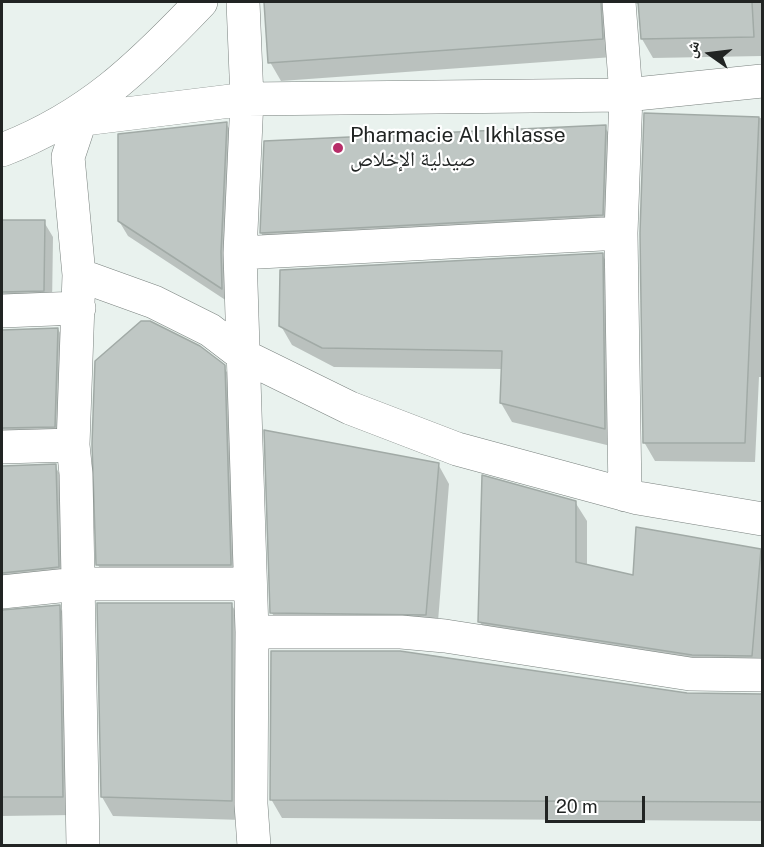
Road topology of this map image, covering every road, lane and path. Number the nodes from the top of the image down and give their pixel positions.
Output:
1 (201, 2) edge
2 (243, 2) edge
3 (619, 2) edge
4 (762, 81) edge
5 (626, 95) junction
6 (247, 99) junction
7 (74, 121) junction
8 (2, 150) edge
9 (621, 233) junction
10 (240, 253) junction
11 (79, 275) junction
12 (79, 309) junction
13 (2, 311) edge
14 (244, 356) junction
15 (73, 444) junction
16 (2, 447) edge
17 (625, 495) junction
18 (762, 519) edge
19 (78, 584) junction
20 (249, 584) junction
21 (2, 592) edge
22 (252, 632) junction
23 (762, 675) edge
24 (83, 846) edge
25 (254, 846) edge

1 - 7 street
2 - 6 street
3 - 5 street
4 - 5 street
5 - 6 street
5 - 9 street
6 - 7 street
6 - 10 street
7 - 8 street
7 - 11 street
9 - 10 street
9 - 17 street
10 - 14 street
11 - 12 street
11 - 14 street
12 - 13 street
12 - 15 street
14 - 17 street
14 - 20 street
15 - 16 street
15 - 19 street
17 - 18 street
19 - 20 street
19 - 21 street
19 - 24 street
20 - 22 street
22 - 23 street
22 - 25 street

